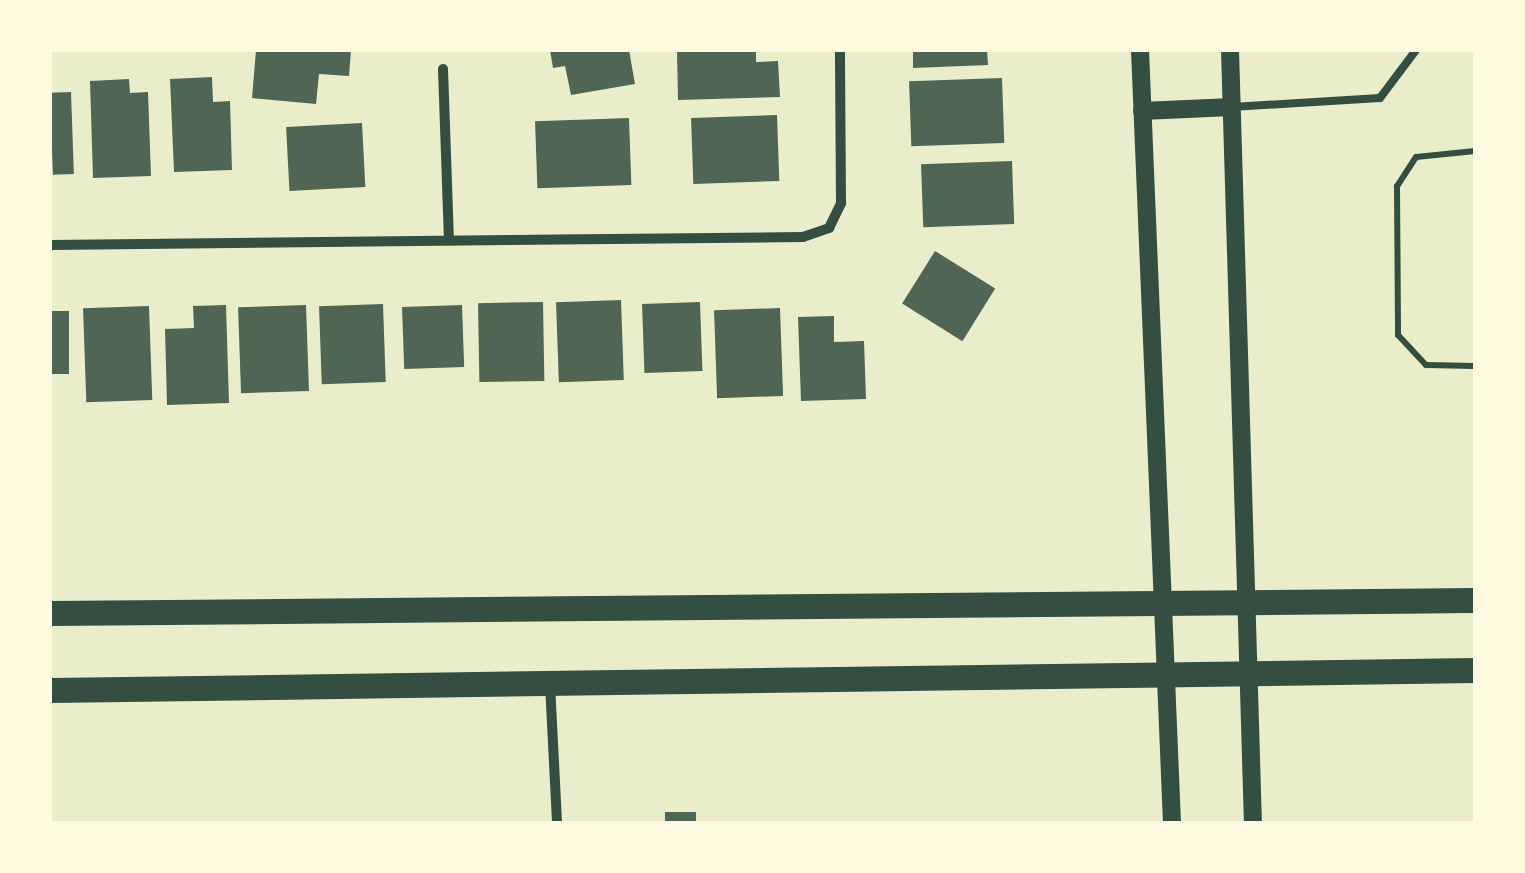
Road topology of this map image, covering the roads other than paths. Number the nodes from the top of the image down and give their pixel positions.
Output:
1 (840, 50) edge
2 (1140, 50) edge
3 (1230, 50) edge
4 (1416, 50) edge
5 (443, 69) dead end
6 (1232, 107) junction
7 (1142, 111) junction
8 (449, 238) junction
9 (50, 245) edge
10 (1475, 600) edge
11 (1241, 604) junction
12 (1163, 606) junction
13 (50, 613) edge
14 (1475, 670) edge
15 (1245, 674) junction
16 (1166, 675) junction
17 (550, 684) junction
18 (50, 690) edge
19 (557, 823) edge
20 (1172, 823) edge
21 (1252, 823) edge

1 - 8 street
2 - 7 street
3 - 6 street
4 - 6 lane
5 - 8 street
6 - 7 street
6 - 11 street
7 - 12 street
8 - 9 street
10 - 11 main road
11 - 12 main road
11 - 15 street
12 - 13 main road
12 - 16 street
14 - 15 main road
15 - 16 main road
15 - 21 street
16 - 17 main road
16 - 20 street
17 - 18 main road
17 - 19 street

